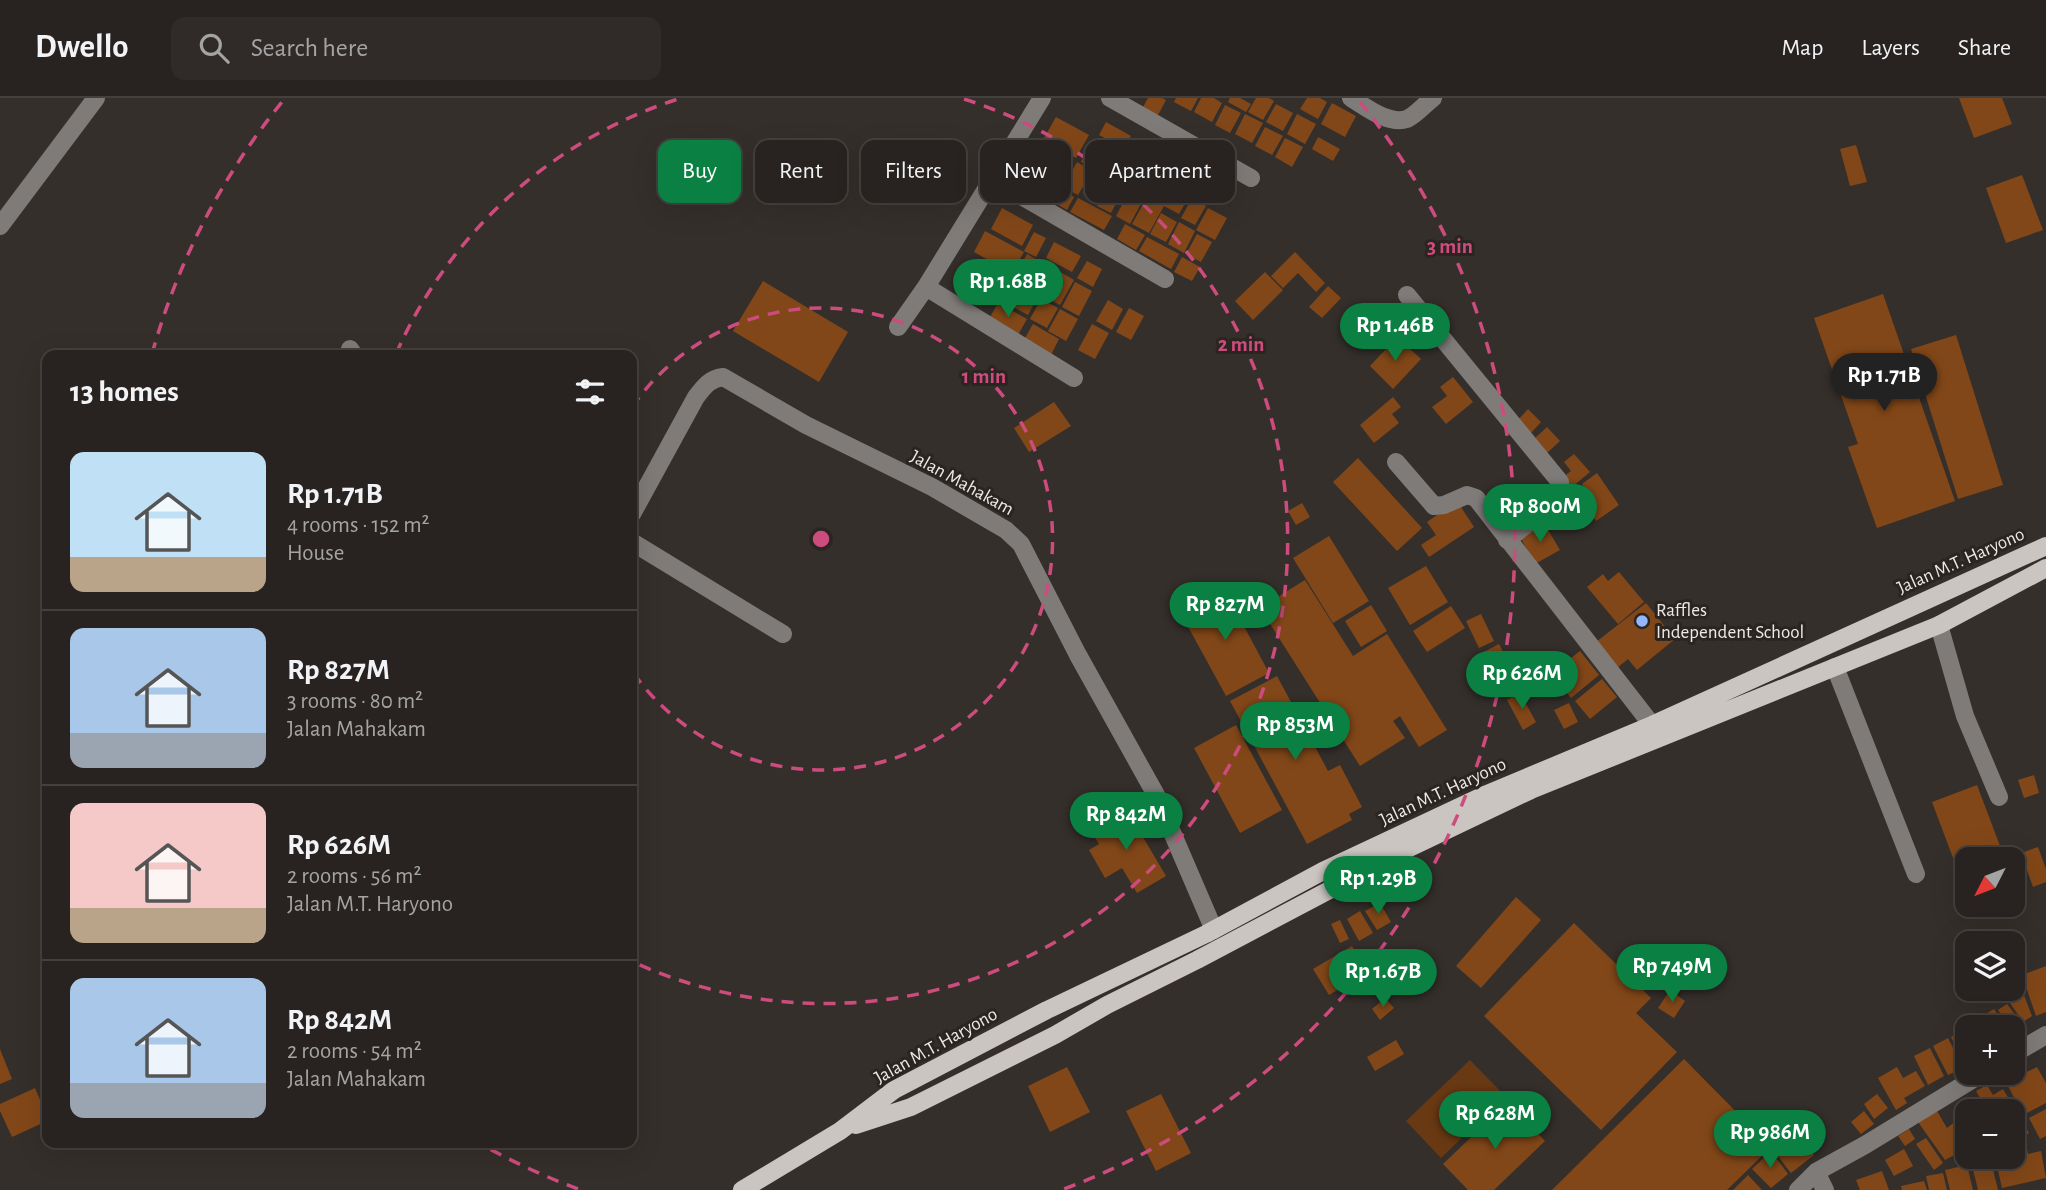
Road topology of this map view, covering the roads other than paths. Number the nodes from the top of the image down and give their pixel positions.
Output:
1 (96, 98) edge
2 (1042, 98) edge
3 (1110, 98) edge
4 (1351, 98) edge
5 (1433, 98) edge
6 (1016, 140) edge
7 (1251, 178) dead end
8 (980, 199) edge
9 (1034, 203) edge
10 (0, 226) edge
11 (1165, 279) dead end
12 (926, 287) junction
13 (1407, 295) dead end
14 (898, 327) dead end
15 (1074, 378) dead end
16 (1396, 462) dead end
17 (637, 505) edge
18 (1507, 540) junction
19 (637, 545) edge
20 (2046, 546) edge
21 (2046, 568) edge
22 (1939, 625) junction
23 (783, 634) dead end
24 (1835, 667) junction
25 (1652, 725) junction
26 (1999, 797) dead end
27 (1916, 874) dead end
28 (1214, 930) junction
29 (1187, 942) junction
30 (1197, 960) junction
31 (2043, 1043) edge
32 (2025, 1050) edge
33 (1963, 1085) edge
34 (840, 1130) junction
35 (1816, 1172) junction
36 (742, 1190) edge
37 (1798, 1190) edge
38 (1825, 1190) edge

1 - 10 street
2 - 6 street
3 - 7 street
4 - 5 street
8 - 12 street
9 - 11 street
12 - 14 street
12 - 15 street
13 - 18 street
16 - 18 street
17 - 28 street, Jalan Mahakam
18 - 25 street
19 - 23 street
20 - 25 main road, Jalan M.T. Haryono
21 - 22 main road, Jalan M.T. Haryono
22 - 24 main road, Jalan M.T. Haryono
22 - 26 street
24 - 27 street
24 - 30 main road, Jalan M.T. Haryono
25 - 28 main road, Jalan M.T. Haryono
28 - 29 main road, Jalan M.T. Haryono
29 - 30 main road
29 - 34 main road, Jalan M.T. Haryono
30 - 34 main road, Jalan M.T. Haryono
31 - 32 street
33 - 35 street
34 - 36 main road, Jalan M.T. Haryono
35 - 37 street
35 - 38 street

